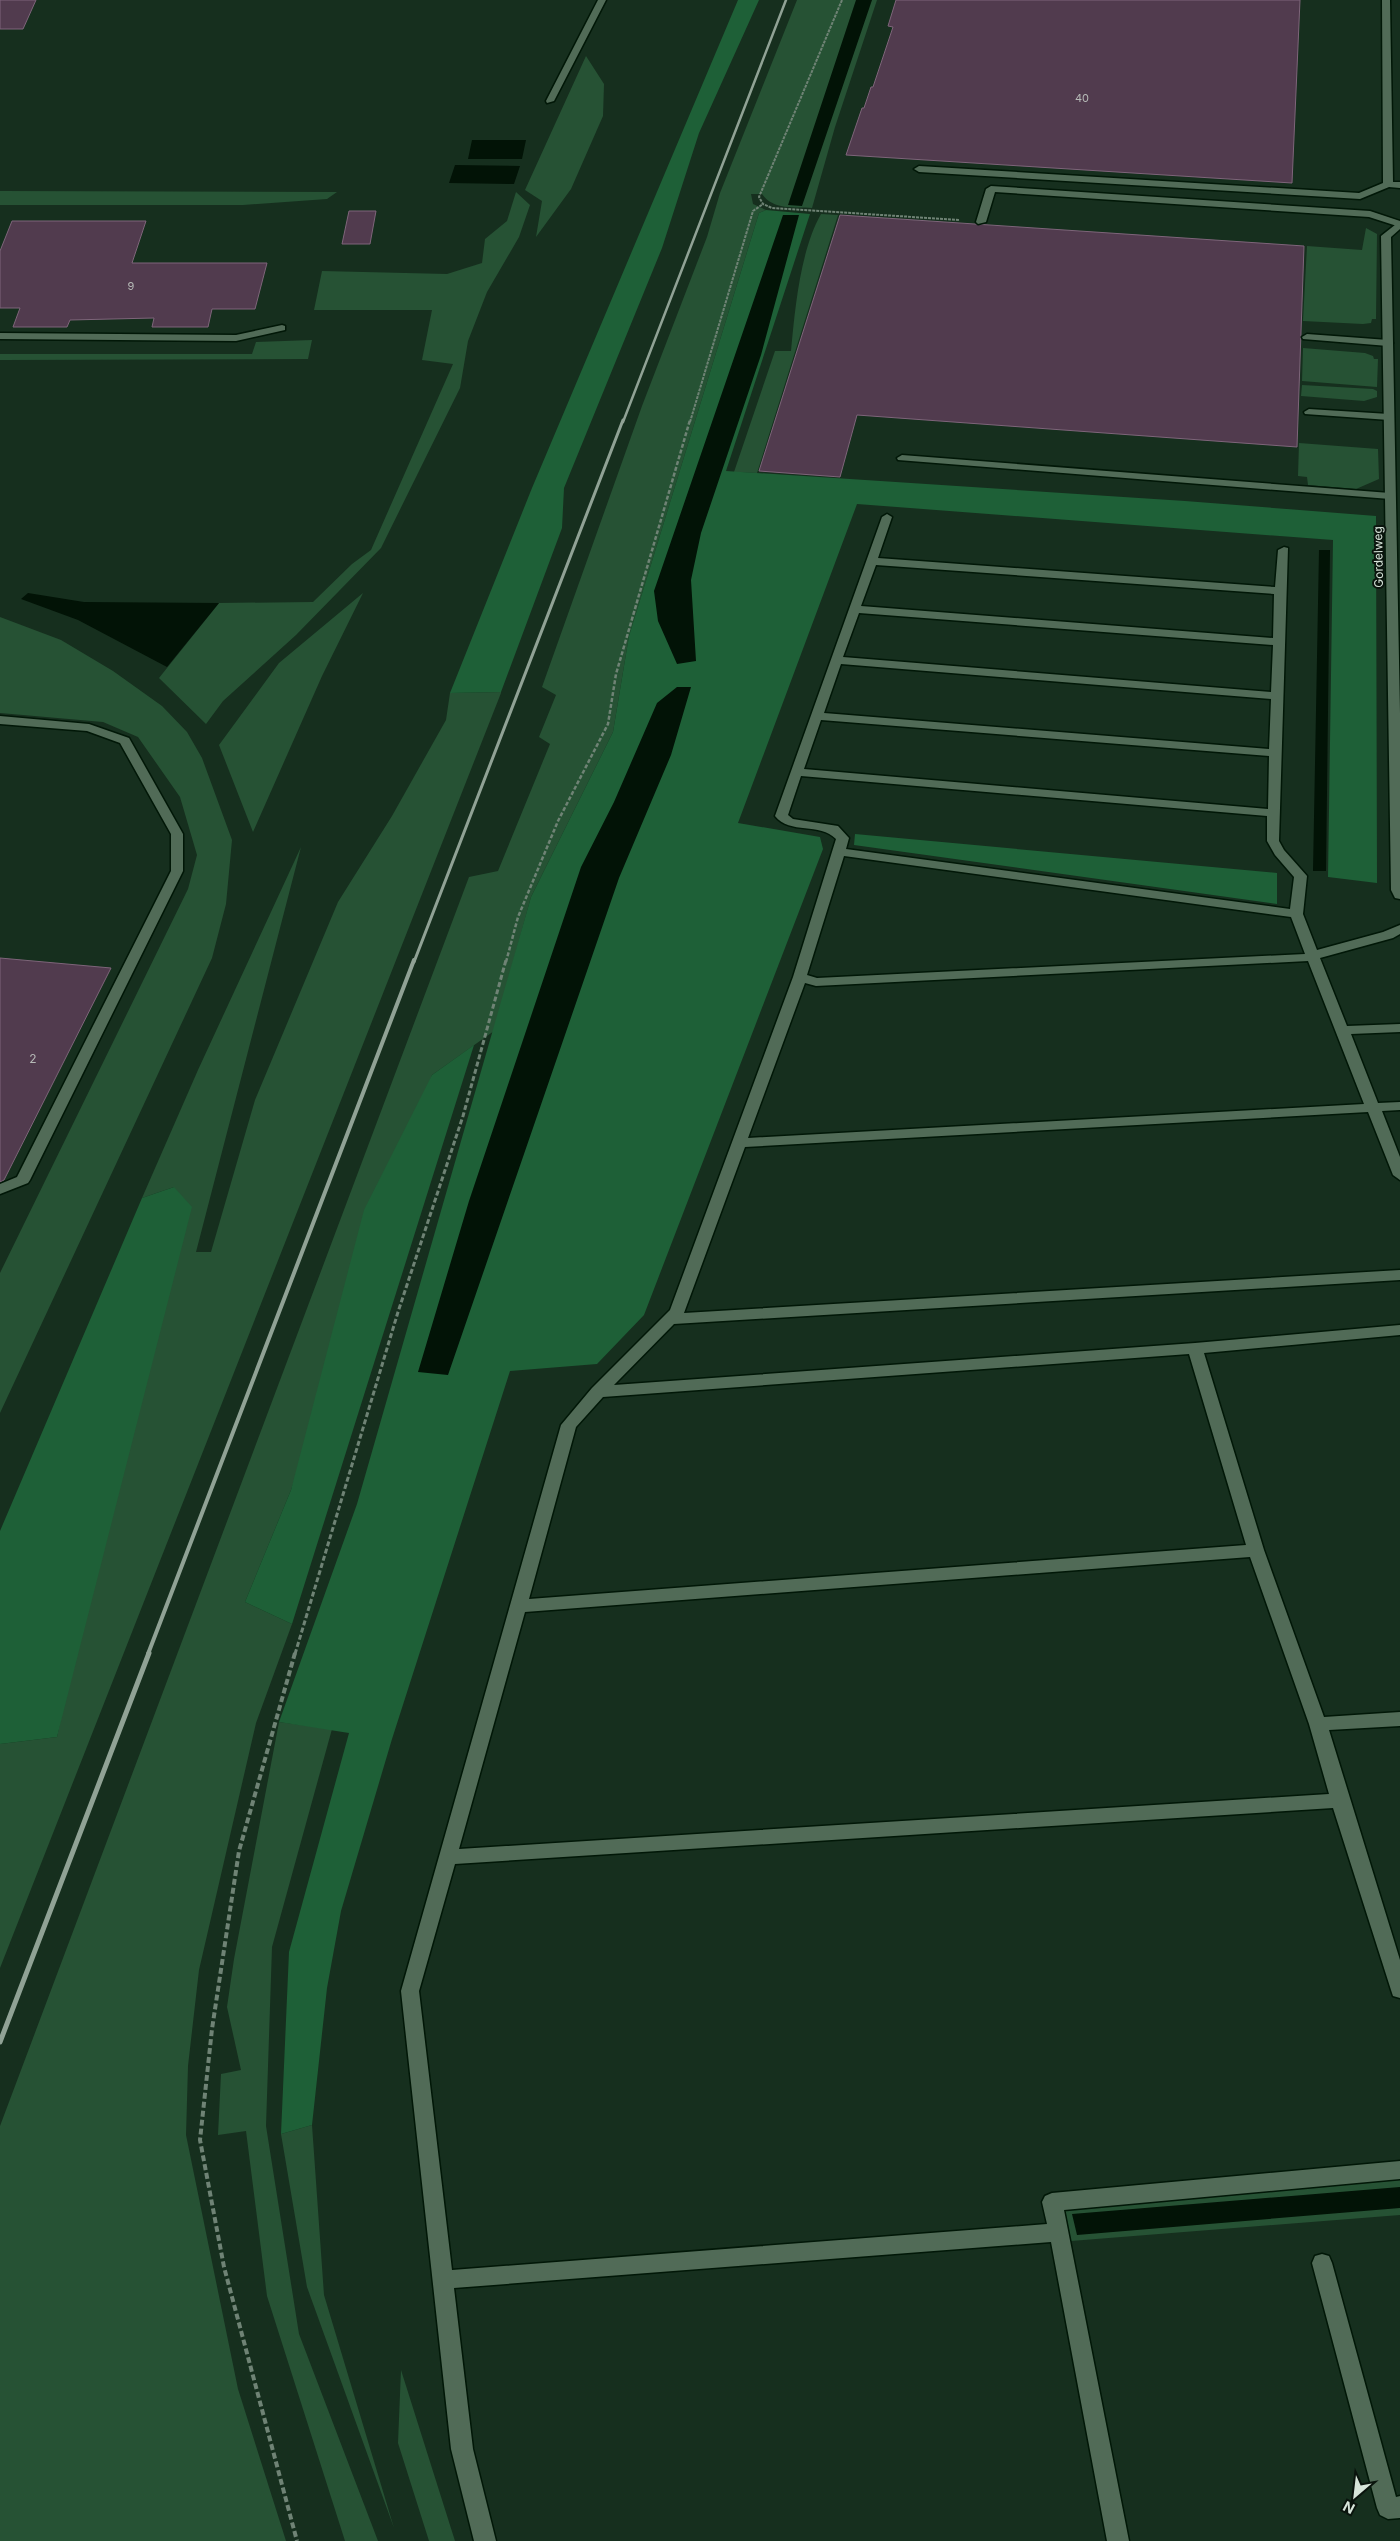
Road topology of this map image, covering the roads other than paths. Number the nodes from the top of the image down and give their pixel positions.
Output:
1 (602, 0) edge
2 (1386, 0) edge
3 (550, 101) dead end
4 (919, 169) dead end
5 (1388, 184) junction
6 (1400, 185) edge
7 (981, 222) road end
8 (1399, 224) edge
9 (282, 328) dead end
10 (0, 336) edge
11 (1307, 337) dead end
12 (1388, 343) junction
13 (1309, 412) dead end
14 (1389, 417) junction
15 (902, 458) dead end
16 (1390, 496) junction
17 (887, 517) dead end
18 (1284, 550) dead end
19 (872, 561) junction
20 (1280, 591) junction
21 (855, 609) junction
22 (1279, 642) junction
23 (837, 660) junction
24 (1277, 696) junction
25 (817, 716) junction
26 (0, 720) edge
27 (1275, 752) junction
28 (797, 772) junction
29 (1274, 813) junction
30 (839, 852) junction
31 (1400, 895) edge
32 (1296, 914) junction
33 (1400, 929) edge
34 (1313, 956) junction
35 (800, 977) junction
36 (1400, 1028) edge
37 (1342, 1030) junction
38 (1400, 1106) edge
39 (1373, 1108) junction
40 (739, 1143) junction
41 (1400, 1175) edge
42 (0, 1189) edge
43 (1400, 1275) edge
44 (670, 1319) junction
45 (1400, 1330) edge
46 (1195, 1348) junction
47 (598, 1392) junction
48 (1256, 1550) junction
49 (518, 1606) junction
50 (1400, 1719) edge
51 (1318, 1724) junction
52 (1340, 1800) junction
53 (448, 1857) junction
54 (1398, 1979) edge
55 (1400, 2170) edge
56 (1059, 2232) junction
57 (1322, 2263) dead end
58 (443, 2280) junction
59 (1400, 2507) edge
60 (485, 2541) edge
61 (1118, 2541) edge

1 - 3 street
2 - 5 street
4 - 5 street
5 - 6 street
7 - 8 street
8 - 12 street, Gordelweg
9 - 10 street
11 - 12 street
12 - 14 street, Gordelweg
13 - 14 street
14 - 16 street, Gordelweg
15 - 16 street
16 - 31 street, Gordelweg
17 - 19 street
18 - 20 street
19 - 20 street
19 - 21 street
20 - 22 street
21 - 22 street
21 - 23 street
22 - 24 street
23 - 24 street
23 - 25 street
24 - 27 street
25 - 27 street
25 - 28 street
26 - 42 street
27 - 29 street
28 - 29 street
28 - 30 street
29 - 32 street
30 - 32 street
30 - 35 street
32 - 34 street
33 - 34 street
34 - 35 street
34 - 37 street
35 - 40 street
36 - 37 street
37 - 39 street
38 - 39 street
39 - 40 street
39 - 41 street
40 - 44 street
43 - 44 street
44 - 47 street
45 - 46 street
46 - 47 street
46 - 48 street
47 - 49 street
48 - 49 street
48 - 51 street
49 - 53 street
50 - 51 street
51 - 52 street
52 - 53 street
52 - 54 street
53 - 58 street
55 - 56 street
56 - 58 street
56 - 61 street
57 - 59 street
58 - 60 street

